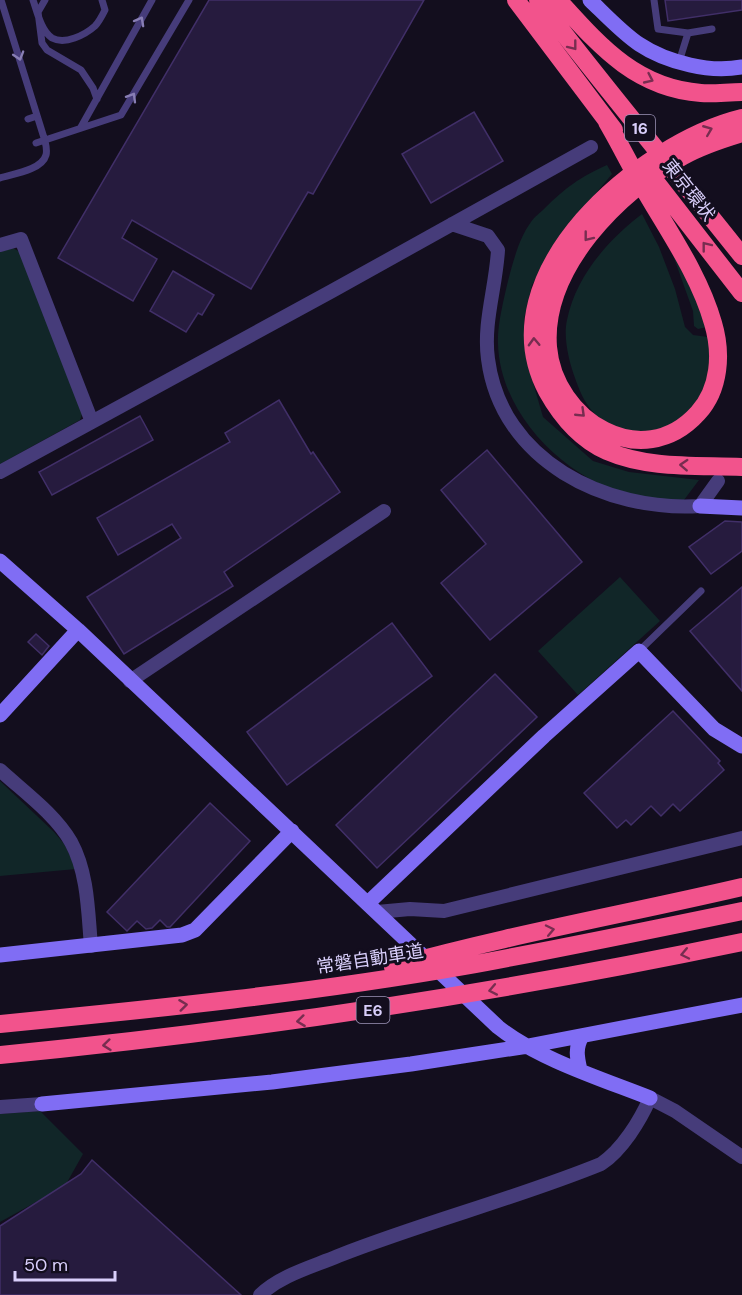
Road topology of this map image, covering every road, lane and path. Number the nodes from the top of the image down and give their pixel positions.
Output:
1 (1, 0) edge
2 (33, 0) edge
3 (45, 0) edge
4 (102, 0) edge
5 (152, 0) edge
6 (189, 0) edge
7 (516, 0) edge
8 (538, 0) edge
9 (558, 0) edge
10 (590, 0) edge
11 (654, 0) edge
12 (712, 29) dead end
13 (688, 33) junction
14 (678, 62) junction
15 (742, 67) edge
16 (742, 92) edge
17 (97, 99) junction
18 (37, 116) junction
19 (742, 118) edge
20 (28, 119) dead end
21 (607, 122) junction
22 (81, 127) junction
23 (742, 133) edge
24 (45, 141) junction
25 (36, 143) dead end
26 (591, 147) dead end
27 (679, 150) junction
28 (0, 178) edge
29 (624, 188) junction
30 (453, 224) junction
31 (0, 245) edge
32 (742, 256) edge
33 (742, 293) edge
34 (92, 422) junction
35 (742, 467) edge
36 (0, 472) edge
37 (718, 481) dead end
38 (700, 506) junction
39 (742, 508) edge
40 (384, 511) dead end
41 (0, 561) edge
42 (700, 591) dead end
43 (78, 630) junction
44 (639, 651) junction
45 (130, 681) junction
46 (1, 711) edge
47 (742, 746) edge
48 (0, 770) edge
49 (292, 831) junction
50 (742, 838) edge
51 (742, 887) edge
52 (373, 907) junction
53 (742, 911) edge
54 (742, 942) edge
55 (91, 946) junction
56 (0, 955) edge
57 (310, 989) junction
58 (742, 1005) edge
59 (0, 1024) edge
60 (582, 1036) junction
61 (528, 1046) junction
62 (0, 1055) edge
63 (580, 1070) junction
64 (650, 1098) junction
65 (42, 1104) joint
66 (0, 1107) edge
67 (742, 1157) edge
68 (260, 1295) edge

1 -> 18 lane
2 - 4 lane
3 - 17 lane
17 -> 5 lane
22 -> 6 lane
7 - 21 highway, 東京環状 / 16
8 -> 32 highway, 東京環状 / 16
9 -> 16 highway
10 - 14 street
11 - 13 lane
12 - 13 lane
13 - 14 lane
14 - 15 street
17 - 22 lane
18 - 20 lane
18 - 24 lane
27 -> 19 highway
29 -> 21 highway
33 -> 21 highway, 東京環状 / 16
22 - 24 lane
23 - 27 highway
24 - 25 lane
24 - 28 lane
26 - 30 street
27 - 29 highway
35 -> 29 highway
30 - 34 street
30 - 38 street
31 - 34 street
34 - 36 street
37 - 38 street
38 - 39 street
40 - 45 street
41 - 43 street
42 - 44 lane
43 - 45 street
43 - 46 street
44 - 47 street
44 - 52 street
45 - 49 street
48 - 55 street
49 - 52 street
49 - 55 street
50 - 52 street
57 -> 51 highway
52 - 61 street
53 - 57 highway, 常磐自動車道 / E6
54 -> 62 highway, E6
55 - 56 street
59 -> 57 highway, 常磐自動車道 / E6
58 - 60 street
60 - 61 street
60 - 63 street
61 - 63 street
61 - 65 street
63 - 64 street
64 - 67 street
64 - 68 street
65 - 66 street

